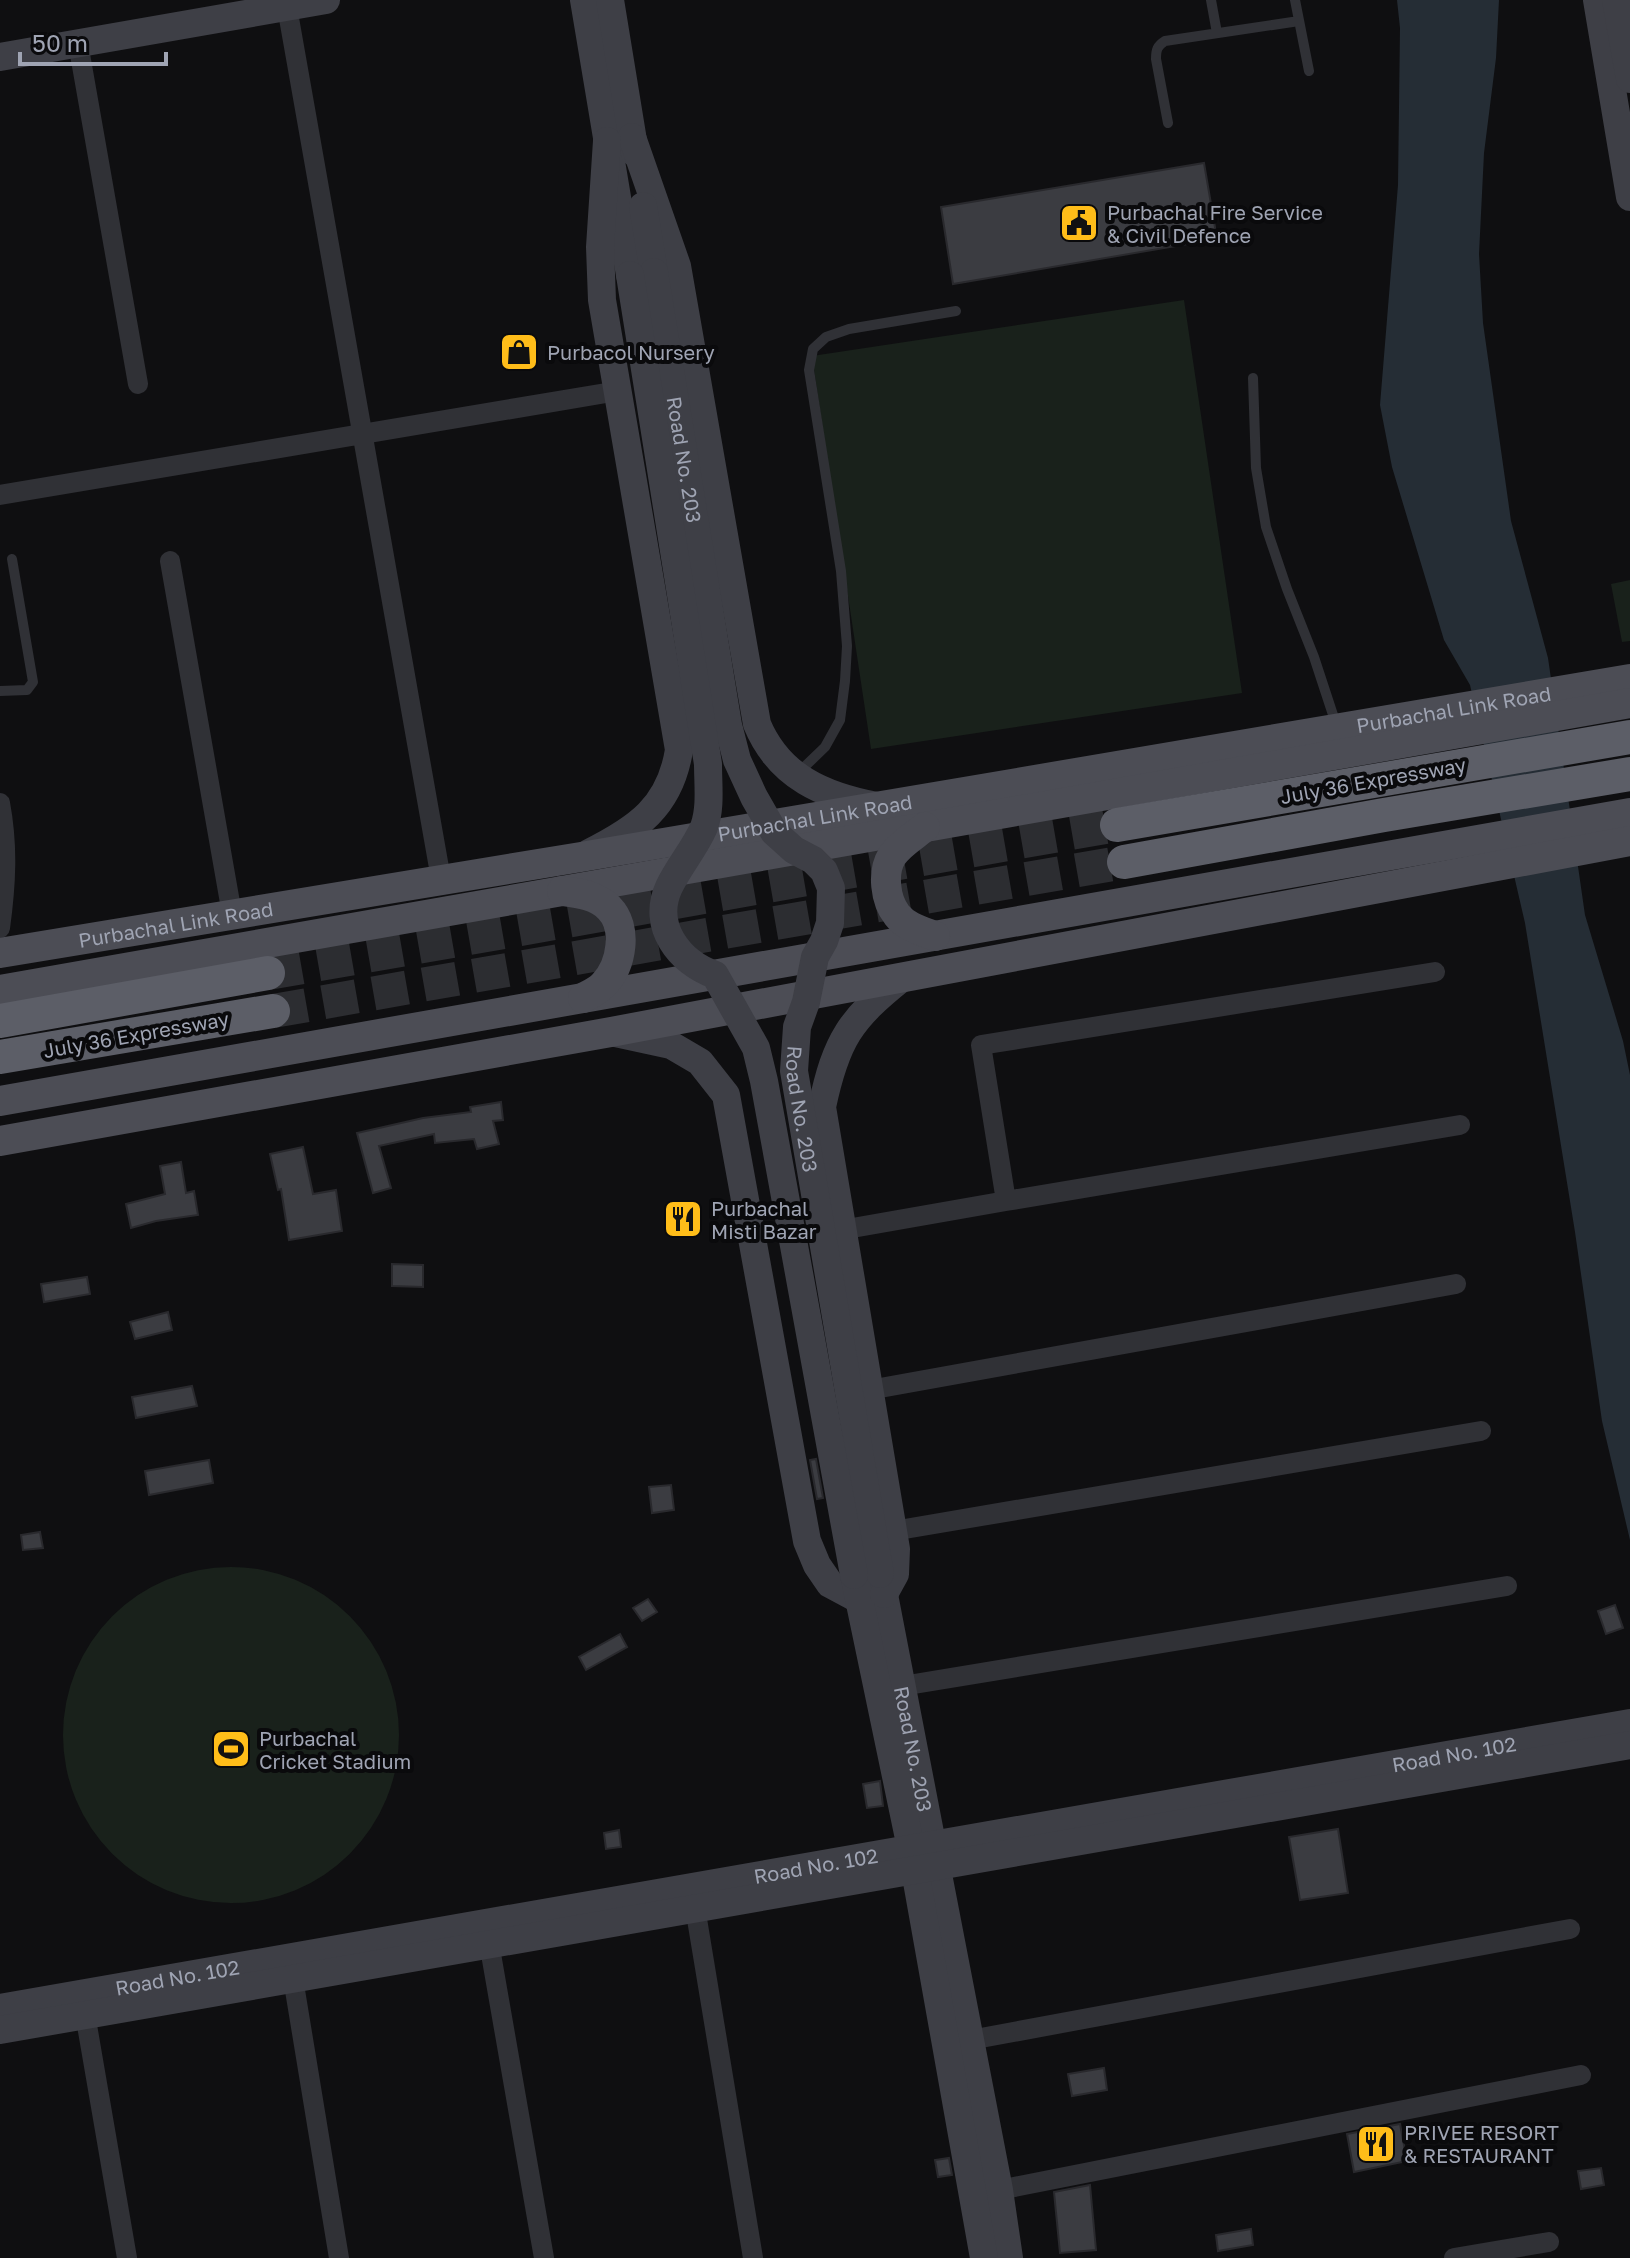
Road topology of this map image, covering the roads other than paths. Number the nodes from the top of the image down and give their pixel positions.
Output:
1 (326, 0) edge
2 (584, 0) edge
3 (610, 0) edge
4 (1211, 0) edge
5 (1295, 0) edge
6 (1597, 0) edge
7 (1616, 0) edge
8 (287, 7) junction
9 (1299, 21) junction
10 (1217, 33) junction
11 (78, 43) junction
12 (0, 57) edge
13 (1309, 71) dead end
14 (1630, 79) edge
15 (1168, 123) dead end
16 (620, 139) junction
17 (1630, 197) edge
18 (635, 241) junction
19 (642, 273) junction
20 (956, 311) dead end
21 (1253, 378) dead end
22 (138, 384) dead end
23 (618, 391) junction
24 (362, 434) junction
25 (0, 495) edge
26 (12, 559) dead end
27 (170, 561) dead end
28 (1630, 679) edge
29 (0, 691) edge
30 (1630, 703) edge
31 (1338, 730) junction
32 (1630, 737) edge
33 (1630, 774) edge
34 (796, 776) junction
35 (0, 803) edge
36 (878, 807) junction
37 (1630, 813) edge
38 (1117, 825) tunnel mouth
39 (925, 827) junction
40 (1630, 841) edge
41 (794, 850) junction
42 (581, 857) junction
43 (1124, 862) tunnel mouth
44 (679, 871) junction
45 (441, 879) junction
46 (562, 891) junction
47 (232, 914) junction
48 (0, 928) edge
49 (935, 936) junction
50 (0, 953) edge
51 (815, 957) junction
52 (1435, 972) dead end
53 (268, 973) tunnel mouth
54 (715, 975) junction
55 (903, 977) junction
56 (0, 990) edge
57 (583, 998) junction
58 (273, 1011) tunnel mouth
59 (0, 1021) edge
60 (611, 1032) junction
61 (0, 1057) edge
62 (0, 1101) edge
63 (1460, 1125) dead end
64 (0, 1141) edge
65 (1006, 1201) junction
66 (841, 1230) junction
67 (1456, 1284) dead end
68 (869, 1390) junction
69 (1481, 1431) dead end
70 (893, 1531) junction
71 (869, 1586) junction
72 (1507, 1586) dead end
73 (902, 1686) junction
74 (1630, 1723) edge
75 (1630, 1745) edge
76 (1560, 1746) junction
77 (924, 1857) junction
78 (694, 1898) junction
79 (1570, 1929) dead end
80 (487, 1934) junction
81 (292, 1968) junction
82 (84, 2004) junction
83 (0, 2008) edge
84 (0, 2030) edge
85 (970, 2040) junction
86 (1581, 2075) dead end
87 (999, 2190) junction
88 (1549, 2242) dead end
89 (127, 2258) edge
90 (339, 2258) edge
91 (544, 2258) edge
92 (753, 2258) edge
93 (984, 2258) edge
94 (1009, 2258) edge
95 (1454, 2258) edge

1 - 8 street
2 - 16 street, Road No. 203
3 - 16 street, Road No. 203
4 - 10 lane
5 - 9 lane
6 - 17 street
7 - 14 street
8 - 11 street
8 - 24 street
9 - 10 lane
9 - 13 lane
10 - 15 lane
11 - 12 street
11 - 22 street
16 - 18 street, Road No. 203
16 - 18 street, Road No. 203
18 - 19 street, Road No. 203
18 - 23 street, Road No. 203
18 - 34 street, Road No. 203
19 - 41 street, Road No. 203, bridge
19 - 44 street, Road No. 203, bridge
20 - 34 lane
21 - 31 lane
23 - 24 street
23 - 42 street, Road No. 203
24 - 25 street
24 - 45 street
26 - 29 lane
27 - 47 street
28 - 31 main road, Purbachal Link Road
30 - 39 main road
31 - 36 main road, Purbachal Link Road
32 - 38 highway, July 36 Expressway
33 - 43 highway, July 36 Expressway
34 - 36 street, Road No. 203
35 - 48 street
36 - 42 main road, Purbachal Link Road
37 - 49 main road
39 - 41 main road, bridge
39 - 49 main road, bridge
40 - 55 main road
41 - 44 main road
41 - 51 street, Road No. 203, bridge
42 - 45 main road, Purbachal Link Road
44 - 46 main road, bridge
44 - 54 street, Road No. 203, bridge
45 - 47 main road, Purbachal Link Road
46 - 56 main road
46 - 57 main road, bridge
47 - 50 main road, Purbachal Link Road
49 - 51 main road
51 - 54 main road
51 - 71 street, Road No. 203, bridge
52 - 65 street
53 - 59 highway, July 36 Expressway
54 - 57 main road, bridge
54 - 71 street, Road No. 203, bridge
55 - 60 main road
55 - 66 street, Road No. 203
57 - 62 main road
58 - 61 highway, July 36 Expressway
60 - 64 main road
60 - 71 street
63 - 65 street
65 - 66 street
66 - 68 street, Road No. 203
67 - 68 street
68 - 70 street, Road No. 203
69 - 70 street
70 - 71 street, Road No. 203
71 - 73 street, Road No. 203
71 - 77 street, Road No. 203
72 - 73 street
73 - 77 street, Road No. 203
74 - 76 street, Road No. 102
75 - 76 street, Road No. 102
76 - 77 street, Road No. 102
77 - 78 street, Road No. 102
77 - 85 street, Road No. 203
77 - 93 street
78 - 80 street, Road No. 102
78 - 92 street
79 - 85 street
80 - 81 street, Road No. 102
80 - 91 street
81 - 82 street, Road No. 102
81 - 90 street
82 - 83 street, Road No. 102
82 - 84 street, Road No. 102
82 - 89 street
85 - 87 street, Road No. 203
86 - 87 street
87 - 94 street, Road No. 203
88 - 95 street

